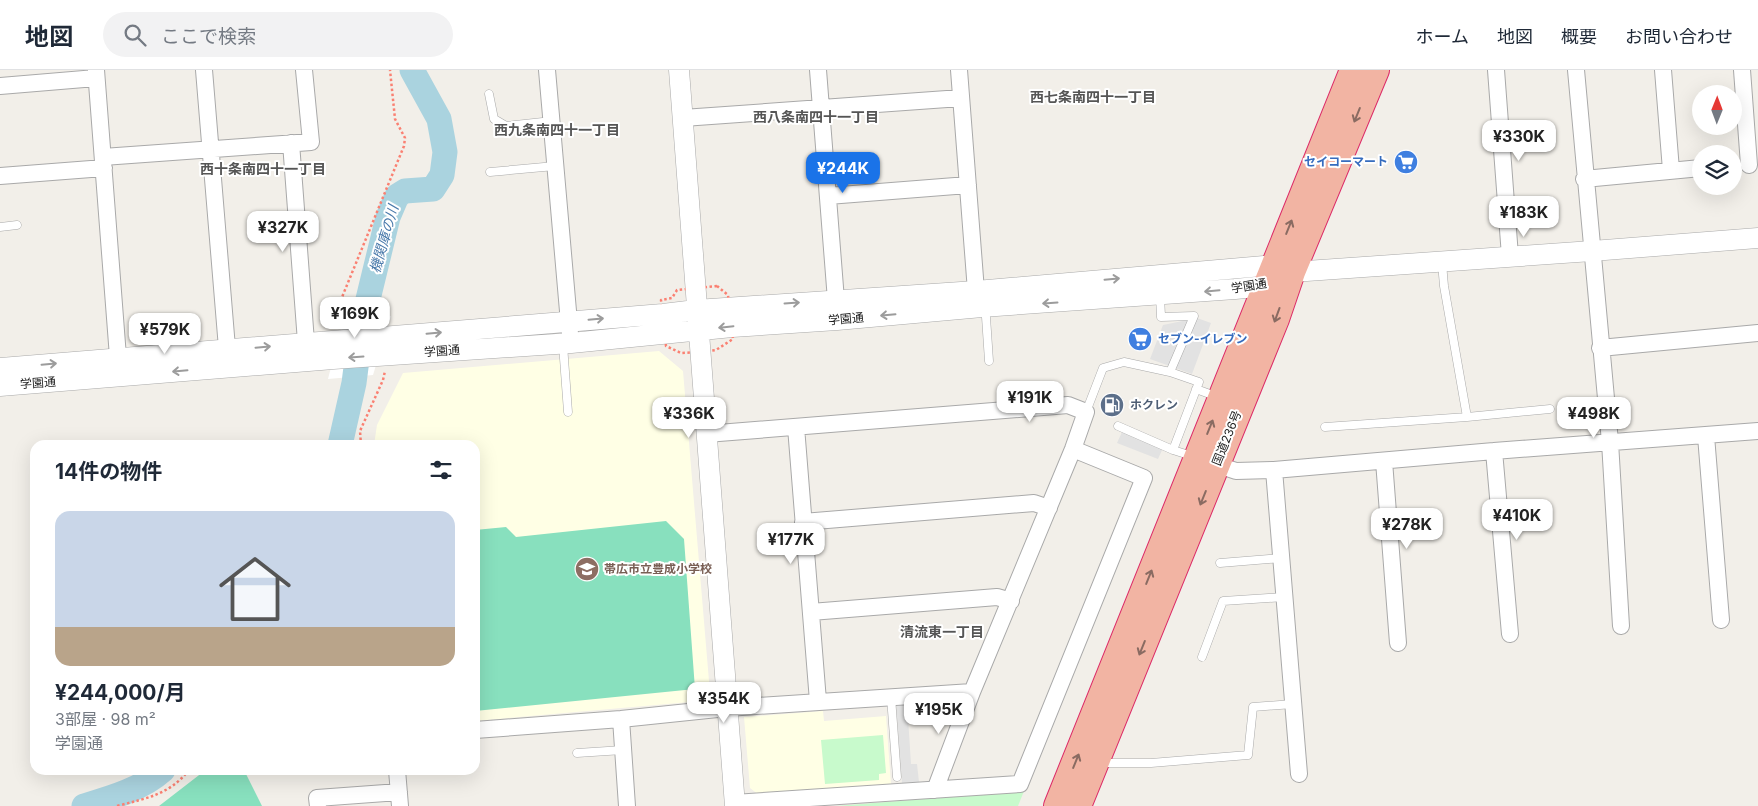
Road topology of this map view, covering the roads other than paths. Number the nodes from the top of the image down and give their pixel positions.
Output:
1 (204, 70) edge
2 (304, 70) edge
3 (547, 70) edge
4 (679, 70) edge
5 (818, 70) edge
6 (959, 70) edge
7 (1353, 70) edge
8 (1376, 70) edge
9 (1496, 70) edge
10 (1576, 70) edge
11 (1663, 70) edge
12 (1742, 70) edge
13 (96, 74) edge
14 (0, 86) edge
15 (489, 94) dead end
16 (961, 98) junction
17 (820, 108) junction
18 (683, 118) junction
19 (552, 121) junction
20 (290, 143) junction
21 (210, 150) junction
22 (104, 163) junction
23 (1747, 165) edge
24 (556, 166) junction
25 (1692, 169) edge
26 (1671, 170) junction
27 (490, 172) dead end
28 (0, 176) edge
29 (1584, 179) junction
30 (968, 185) junction
31 (828, 196) junction
32 (17, 225) dead end
33 (0, 227) edge
34 (1758, 238) edge
35 (1592, 251) junction
36 (1510, 256) junction
37 (1442, 261) junction
38 (1277, 274) junction
39 (1159, 285) junction
40 (979, 299) junction
41 (696, 310) junction
42 (837, 310) junction
43 (570, 322) junction
44 (698, 330) junction
45 (1758, 333) edge
46 (567, 343) junction
47 (306, 344) junction
48 (1600, 348) junction
49 (383, 354) junction
50 (228, 358) junction
51 (989, 361) dead end
52 (0, 368) edge
53 (119, 368) junction
54 (1170, 372) junction
55 (0, 386) edge
56 (1196, 389) junction
57 (1221, 398) junction
58 (1550, 409) dead end
59 (568, 412) dead end
60 (1086, 412) junction
61 (1467, 417) junction
62 (1118, 426) dead end
63 (796, 427) junction
64 (1325, 427) dead end
65 (1758, 431) edge
66 (706, 434) junction
67 (1706, 436) junction
68 (1610, 442) junction
69 (1073, 449) junction
70 (1173, 450) junction
71 (1494, 450) junction
72 (1384, 460) junction
73 (1207, 462) junction
74 (1274, 470) junction
75 (1049, 508) junction
76 (803, 522) junction
77 (1281, 558) junction
78 (1220, 563) dead end
79 (1284, 597) junction
80 (1011, 601) junction
81 (811, 612) junction
82 (1721, 620) dead end
83 (1620, 626) dead end
84 (1510, 634) dead end
85 (1398, 642) dead end
86 (1202, 657) dead end
87 (972, 692) junction
88 (891, 697) junction
89 (818, 701) junction
90 (1293, 704) junction
91 (727, 708) junction
92 (621, 719) junction
93 (480, 730) edge
94 (623, 750) junction
95 (577, 753) dead end
96 (1096, 763) junction
97 (1299, 774) dead end
98 (397, 775) edge
99 (897, 777) dead end
100 (935, 790) junction
101 (399, 799) edge
102 (734, 804) edge
103 (318, 806) edge
104 (627, 806) edge
105 (1058, 806) edge
106 (1078, 806) edge

1 - 21 street
2 - 20 street
3 - 19 street
4 - 18 street
5 - 17 street
6 - 16 street
38 -> 7 highway, 国道236号
8 -> 38 highway, 国道236号
9 - 36 street
10 - 29 street
11 - 26 street
12 - 23 street
13 - 14 street
13 - 22 street
15 - 19 lane
16 - 17 street
16 - 30 street
17 - 18 street
17 - 31 street
18 - 41 street
19 - 24 street
20 - 21 street
20 - 47 street
21 - 22 street
21 - 50 street
22 - 28 street
22 - 53 street
24 - 27 lane
24 - 43 street
25 - 26 street
26 - 29 street
29 - 35 street
30 - 31 street
30 - 40 street
31 - 42 street
32 - 33 lane
34 - 35 street, 学園通
35 - 36 street, 学園通
35 - 48 street
36 - 37 street, 学園通
37 - 38 street, 学園通
37 - 61 lane
38 - 39 street, 学園通
38 - 57 highway, 国道236号
38 -> 73 highway, 国道236号
39 - 40 street, 学園通
39 - 54 lane
40 - 42 street, 学園通
40 - 51 lane
41 -> 42 street, 学園通
43 -> 41 street, 学園通
41 - 44 street
42 -> 44 street, 学園通
43 - 46 street
49 -> 43 street, 学園通
44 - 46 street, 学園通
44 - 66 street
45 - 48 street
46 - 49 street, 学園通
46 - 59 lane
47 - 49 street, 学園通
47 - 50 street, 学園通
48 - 68 street
50 - 53 street, 学園通
52 -> 53 street, 学園通
53 - 55 street, 学園通
54 - 56 lane
54 - 60 lane
56 - 57 lane
56 - 70 lane
73 -> 57 highway, 国道236号
58 - 61 lane
60 - 63 street
60 - 69 street
61 - 64 lane
62 - 70 lane
63 - 66 street
63 - 76 street
65 - 67 street
66 - 91 street
67 - 68 street
67 - 82 street
68 - 71 street
68 - 83 street
69 - 75 street
69 - 100 street
70 - 73 lane
71 - 72 street
71 - 84 street
72 - 74 street
72 - 85 street
73 - 74 street
73 -> 96 highway, 国道236号
105 -> 73 highway, 国道236号
74 - 77 street
75 - 76 street
75 - 80 street
76 - 81 street
77 - 78 lane
77 - 79 street
79 - 86 lane
79 - 90 street
80 - 81 street
80 - 87 street
81 - 89 street
87 - 88 street
87 - 100 street
88 - 89 street
88 - 99 lane
89 - 91 street
90 - 96 lane
90 - 97 street
91 - 92 street
91 - 102 street
92 - 93 street
92 - 94 street
94 - 95 lane
94 - 104 street
96 - 106 highway, 国道236号
98 - 101 street
100 - 102 street
101 - 103 street

